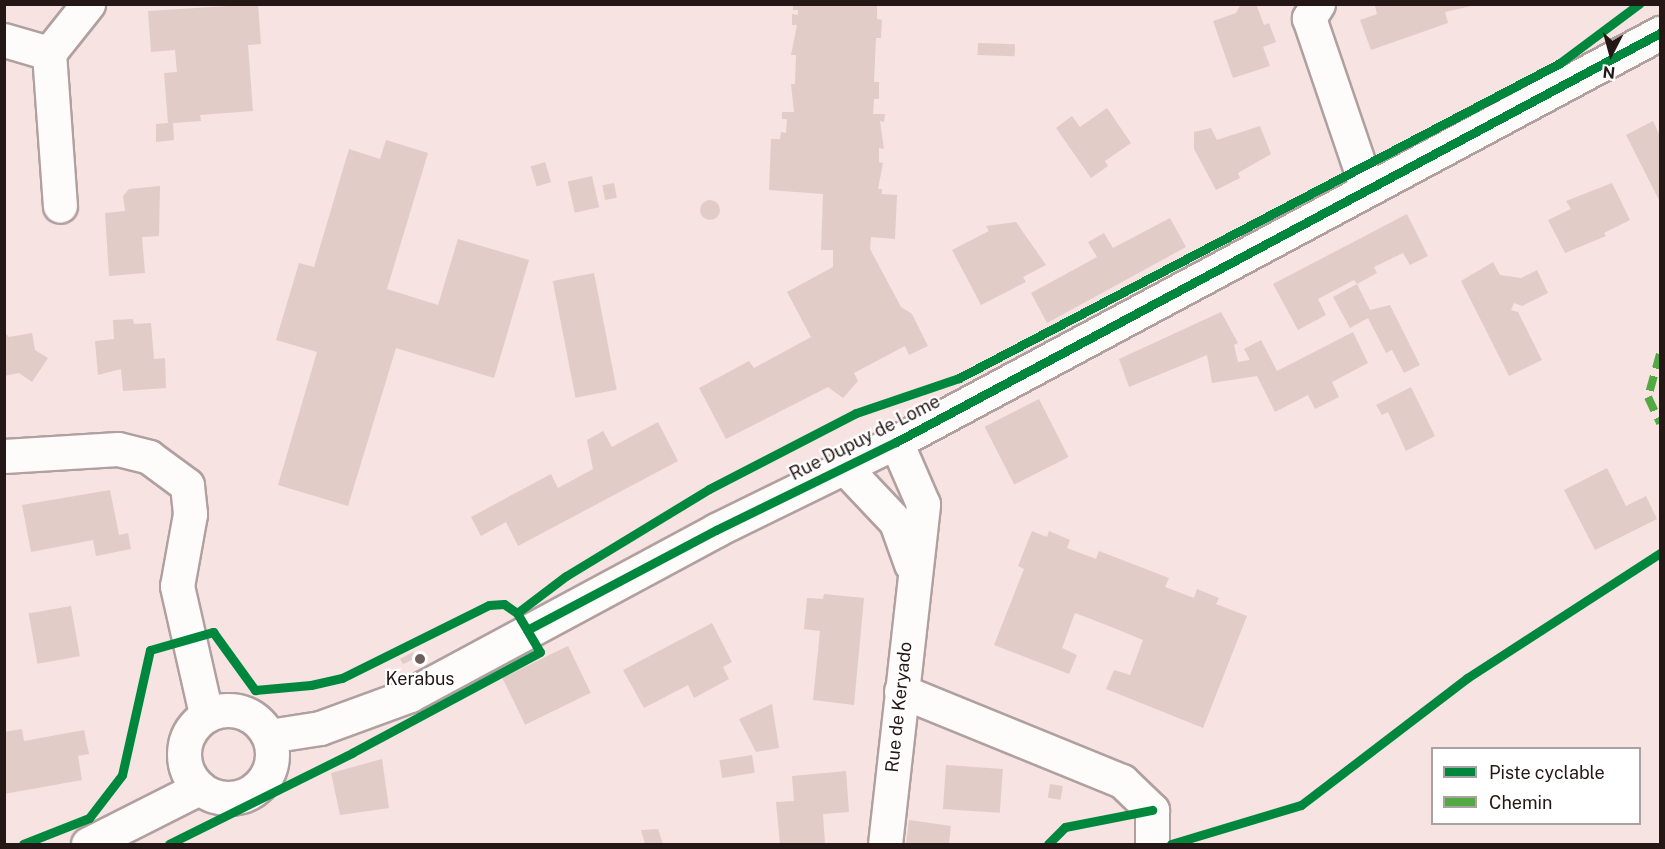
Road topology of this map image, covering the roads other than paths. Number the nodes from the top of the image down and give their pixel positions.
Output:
1 (88, 4) edge
2 (1318, 4) edge
3 (1660, 33) edge
4 (4, 40) edge
5 (50, 53) junction
6 (1367, 189) junction
7 (60, 206) dead end
8 (896, 442) junction
9 (4, 456) edge
10 (845, 468) junction
11 (913, 569) junction
12 (901, 691) junction
13 (206, 714) junction
14 (269, 736) junction
15 (199, 788) junction
16 (88, 844) edge
17 (885, 844) edge
18 (1152, 844) edge

1 - 5 street
2 - 6 street
3 - 6 street, Rue Dupuy de Lome
4 - 5 street
5 - 7 street
6 - 8 street, Rue Dupuy de Lome
8 - 10 street, Rue Dupuy de Lome
8 - 11 street, Rue de Keryado
9 - 13 street
10 - 11 street, Rue de Keryado
10 - 14 street, Rue Dupuy de Lome
11 - 12 street, Rue de Keryado
12 - 17 street, Rue de Keryado
12 - 18 street
13 - 14 street
13 - 15 street
14 - 15 street
15 - 16 street

